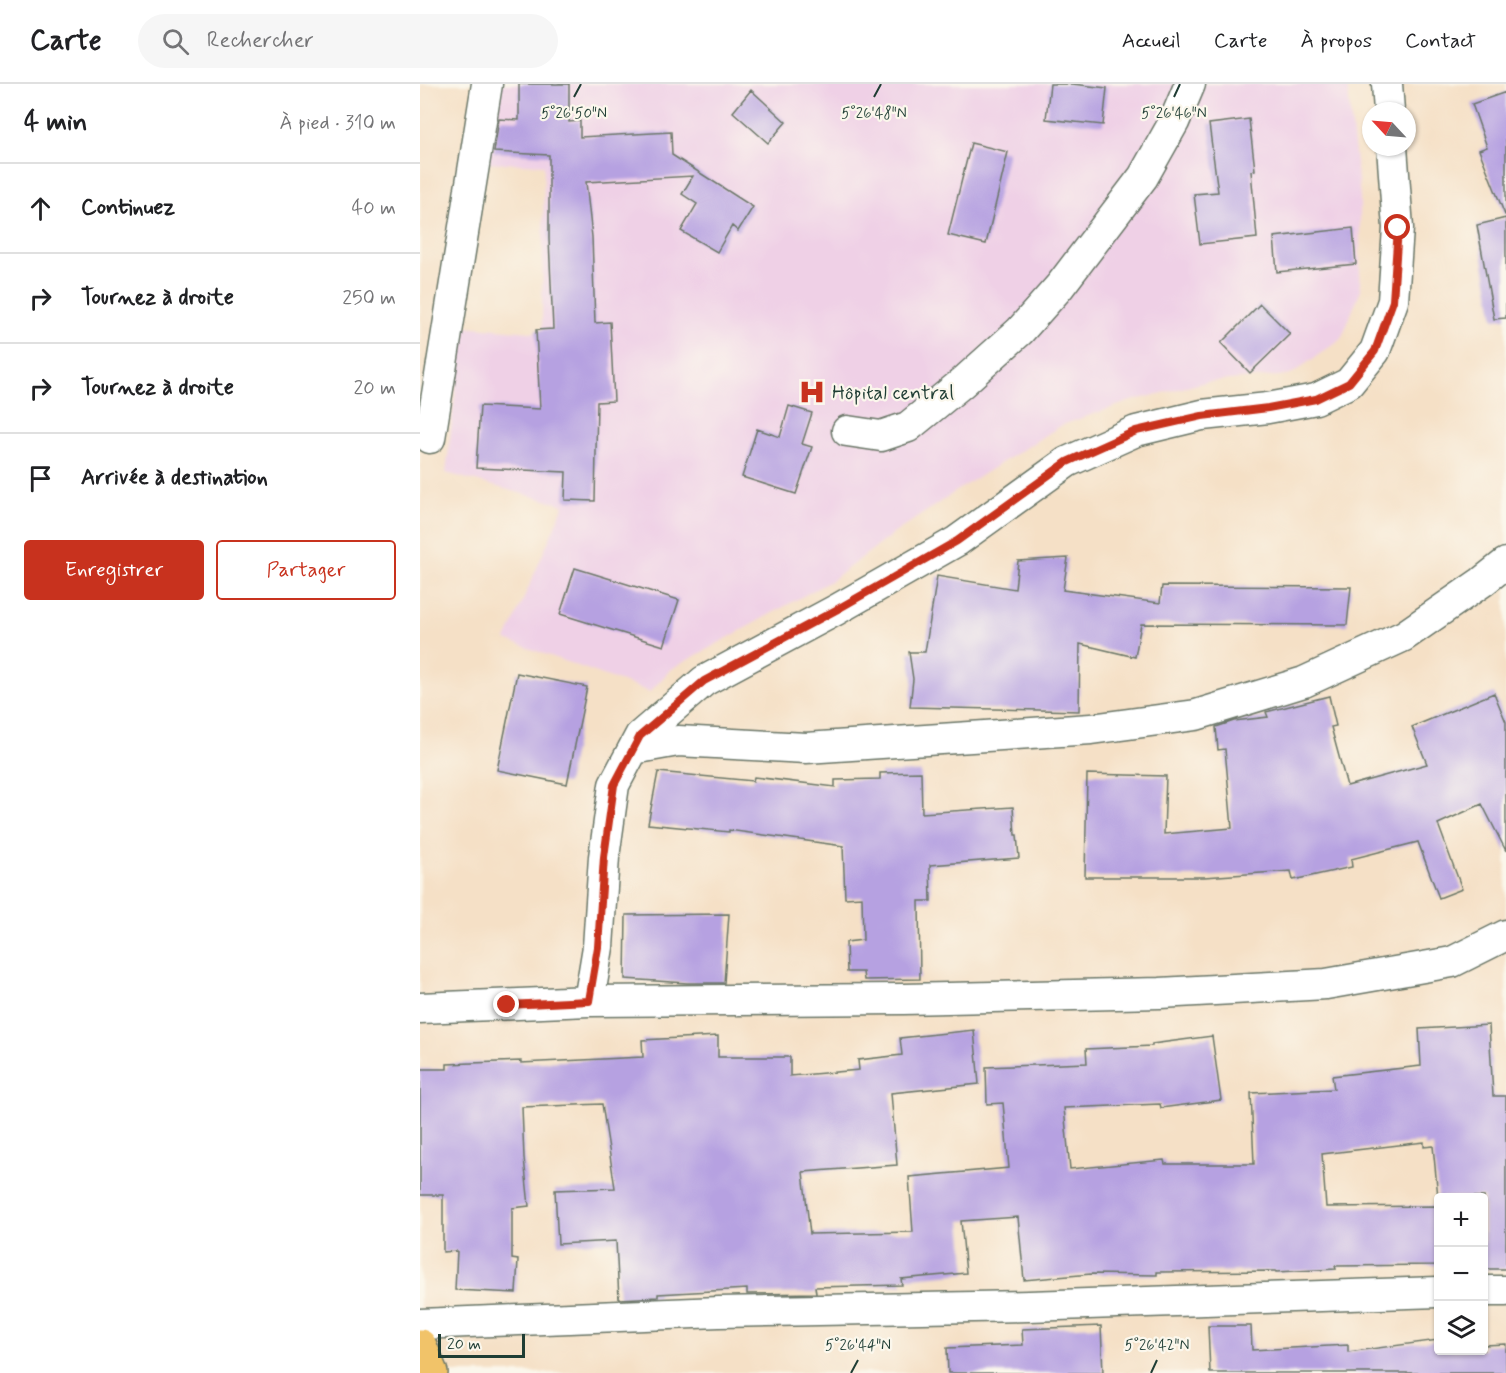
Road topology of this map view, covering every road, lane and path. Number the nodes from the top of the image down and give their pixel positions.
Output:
1 (487, 84) edge
2 (1190, 84) edge
3 (1387, 84) edge
4 (1388, 102) edge
5 (1393, 156) edge
6 (847, 431) dead end
7 (430, 438) dead end
8 (1506, 563) edge
9 (633, 748) junction
10 (1506, 935) edge
11 (589, 1001) junction
12 (420, 1008) edge
13 (1488, 1291) edge
14 (1506, 1291) edge
15 (1434, 1292) edge
16 (420, 1324) edge
17 (420, 1346) edge
18 (431, 1373) edge

1 - 7 street
2 - 6 street
3 - 4 street
5 - 9 street
8 - 9 street
9 - 11 street
10 - 11 street
11 - 12 street
13 - 14 street
15 - 16 street
17 - 18 main road

